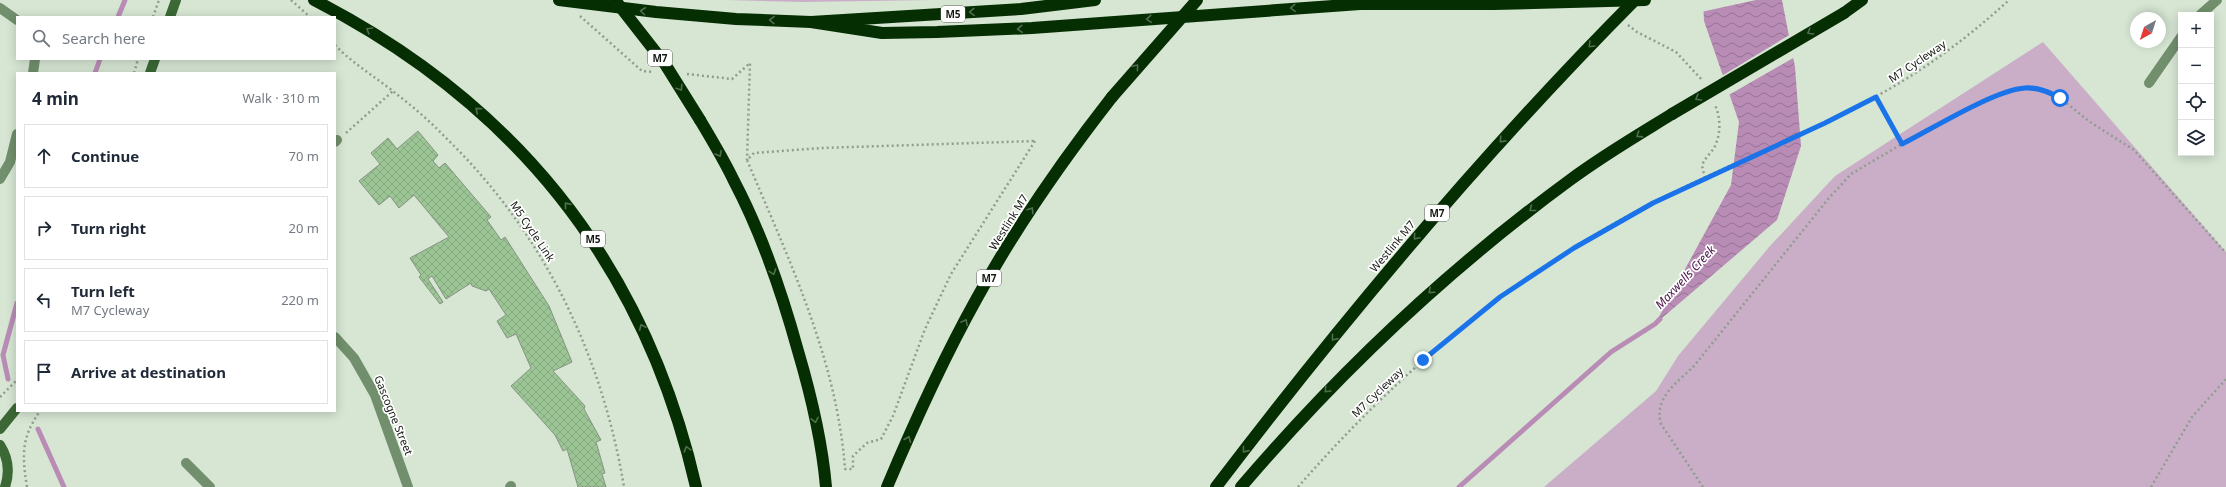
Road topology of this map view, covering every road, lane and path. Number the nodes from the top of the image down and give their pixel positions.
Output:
1 (159, 0) edge
2 (176, 0) edge
3 (291, 0) edge
4 (314, 0) edge
5 (559, 0) edge
6 (615, 0) edge
7 (1095, 0) edge
8 (1197, 0) edge
9 (1635, 0) edge
10 (1645, 0) edge
11 (1862, 0) edge
12 (2009, 0) edge
13 (2217, 0) edge
14 (0, 8) edge
15 (301, 8) dead end
16 (2203, 12) edge
17 (153, 16) edge
18 (170, 16) edge
19 (16, 19) edge
20 (811, 22) junction
21 (2178, 41) edge
22 (336, 46) edge
23 (35, 60) edge
24 (138, 60) edge
25 (155, 60) edge
26 (33, 72) edge
27 (134, 72) edge
28 (150, 72) edge
29 (2149, 83) dead end
30 (393, 91) junction
31 (1876, 97) junction
32 (16, 138) edge
33 (336, 141) edge
34 (1035, 141) joint
35 (1902, 144) junction
36 (0, 179) edge
37 (2226, 253) edge
38 (336, 338) edge
39 (2226, 379) edge
40 (16, 381) edge
41 (0, 396) edge
42 (16, 409) edge
43 (39, 412) edge
44 (0, 429) edge
45 (0, 445) edge
46 (186, 463) dead end
47 (6, 487) edge
48 (27, 487) edge
49 (210, 487) edge
50 (408, 487) edge
51 (624, 487) edge
52 (696, 487) edge
53 (826, 487) edge
54 (887, 487) edge
55 (1216, 487) edge
56 (1241, 487) edge
57 (1298, 487) edge
58 (1703, 487) edge
59 (2151, 487) edge

1 - 17 path
2 - 18 main road
3 - 15 path
52 -> 4 highway, M5
20 -> 5 highway, M5
6 -> 53 highway, M7, bridge
7 -> 20 highway, M5
54 -> 8 highway, Westlink M7 / M7, bridge
9 -> 55 highway, Westlink M7 / M7
10 -> 20 highway, bridge
11 -> 56 highway, bridge
12 - 31 path, M7 Cycleway
13 - 16 street
14 - 19 street
21 - 29 street
22 - 30 path, M5 Cycle Link
23 - 26 street
24 - 27 path
25 - 28 main road
30 - 33 path
30 - 51 path, M5 Cycle Link
31 - 35 path
31 - 57 path, M7 Cycleway
32 - 36 street
34 - 34 path
35 - 37 path
35 - 58 path
38 - 50 street, Gascogne Street
39 - 59 path
40 - 41 path
42 - 44 main road
43 - 48 path
45 - 47 main road
46 - 49 street

